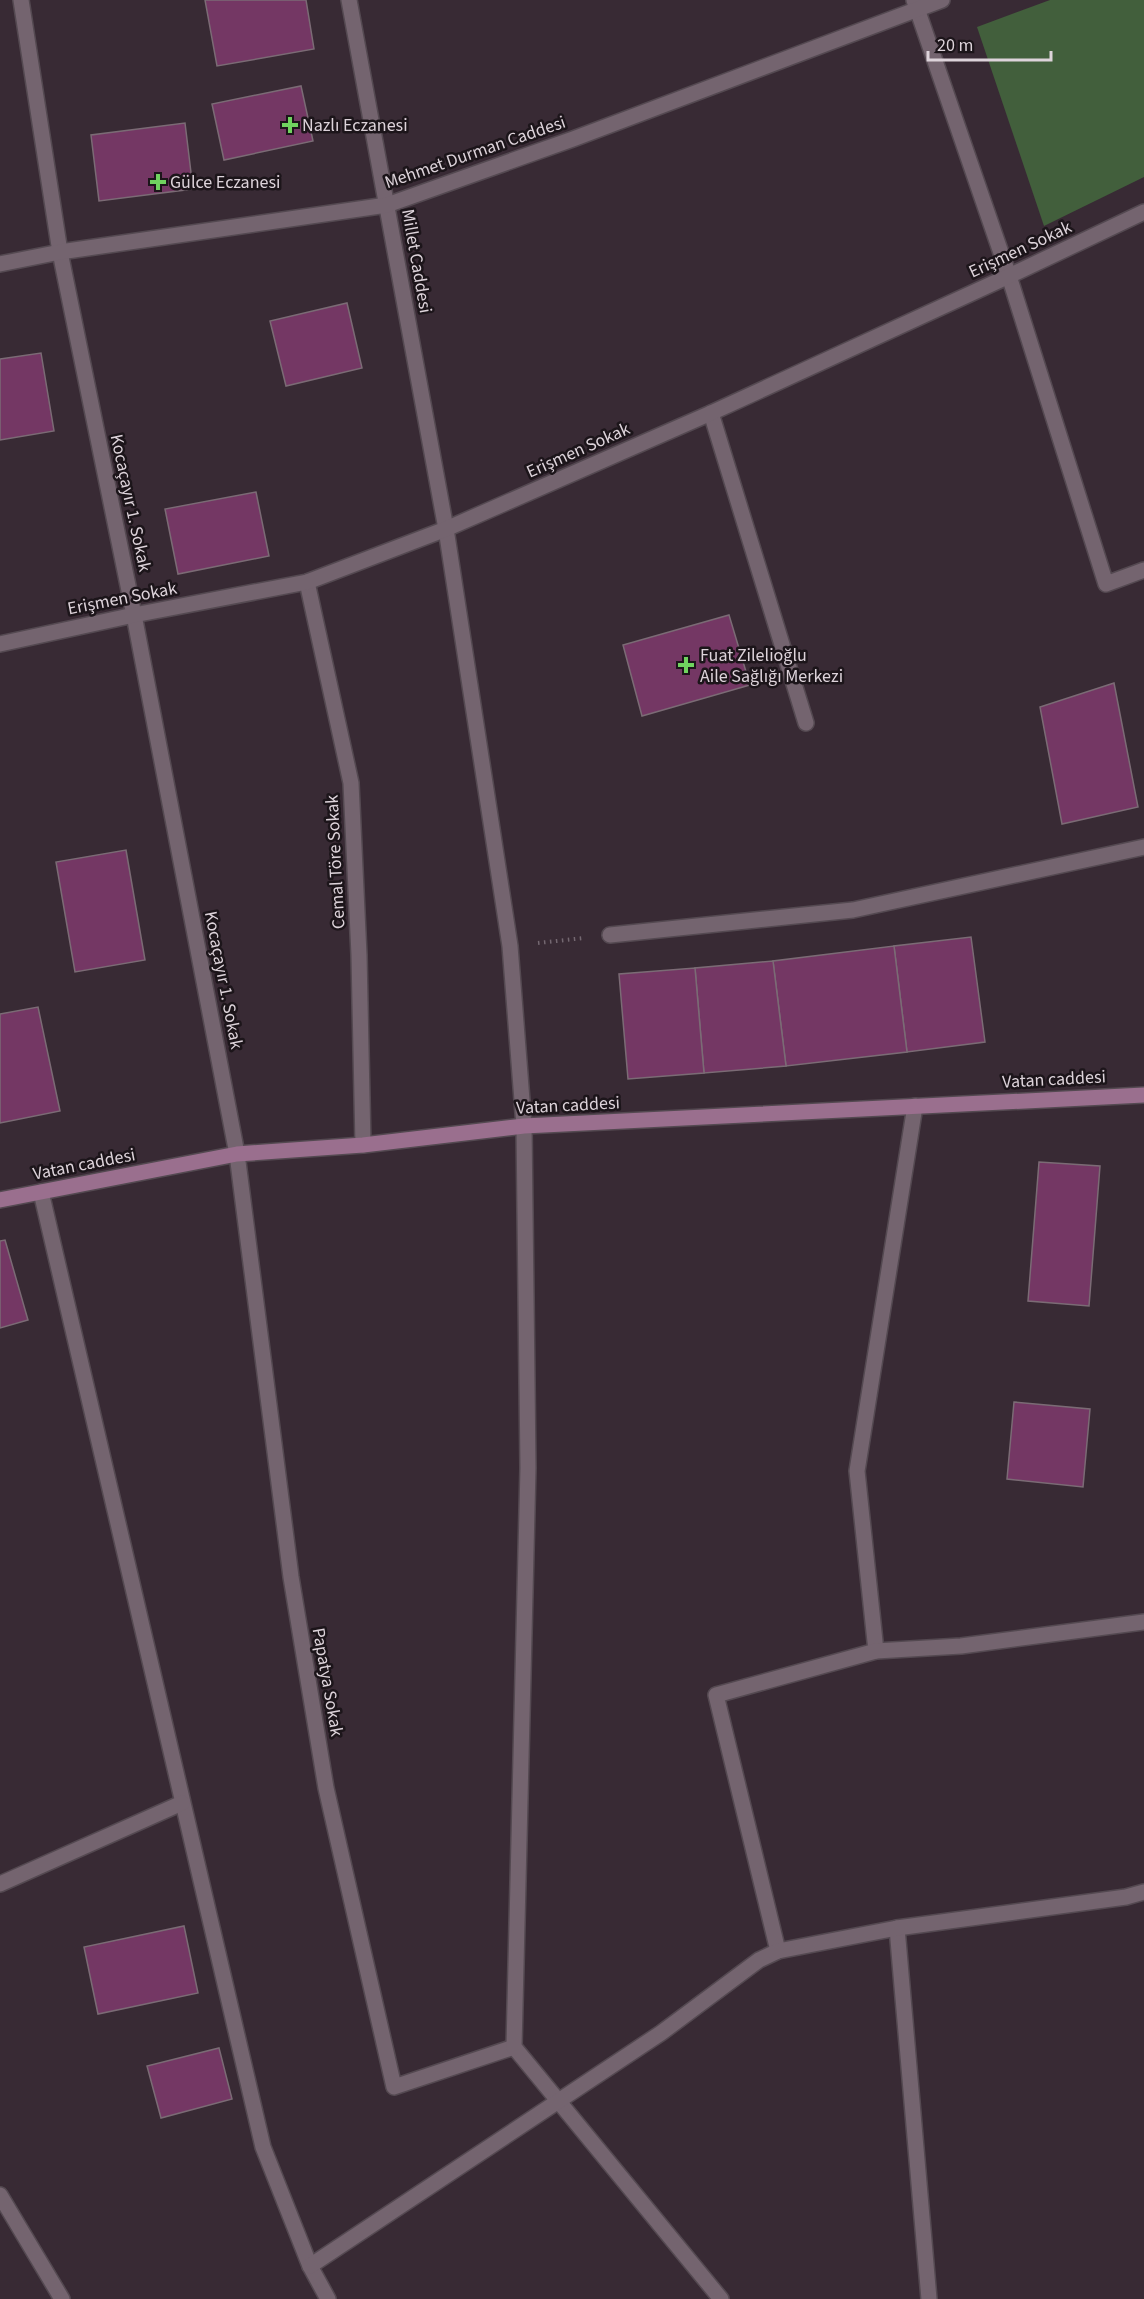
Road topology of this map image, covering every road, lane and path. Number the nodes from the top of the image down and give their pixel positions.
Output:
1 (21, 0) edge
2 (349, 0) edge
3 (942, 0) edge
4 (916, 5) edge
5 (387, 205) junction
6 (1144, 212) edge
7 (60, 252) junction
8 (0, 264) edge
9 (1009, 276) junction
10 (711, 413) junction
11 (446, 529) junction
12 (1144, 570) edge
13 (307, 582) junction
14 (134, 615) junction
15 (0, 644) edge
16 (806, 723) dead end
17 (1144, 847) edge
18 (610, 935) joint
19 (510, 946) junction
20 (1144, 1095) edge
21 (915, 1106) junction
22 (524, 1126) junction
23 (363, 1145) junction
24 (237, 1154) junction
25 (41, 1192) junction
26 (0, 1200) edge
27 (1144, 1622) edge
28 (876, 1651) junction
29 (182, 1803) junction
30 (0, 1884) edge
31 (1144, 1892) edge
32 (897, 1928) junction
33 (778, 1951) junction
34 (514, 2047) junction
35 (559, 2102) junction
36 (0, 2195) edge
37 (310, 2265) junction
38 (59, 2298) edge
39 (328, 2299) edge
40 (721, 2299) edge
41 (928, 2299) edge

1 - 7 street, Kocaçayır 1. Sokak
2 - 5 street, Millet Caddesi
3 - 4 street, Mehmet Durman Caddesi
4 - 5 street, Mehmet Durman Caddesi
4 - 9 street
5 - 7 street, Mehmet Durman Caddesi
5 - 11 street, Millet Caddesi
6 - 9 street, Erişmen Sokak
7 - 8 street, Mehmet Durman Caddesi
7 - 14 street, Kocaçayır 1. Sokak
9 - 10 street, Erişmen Sokak
9 - 12 street
10 - 11 street, Erişmen Sokak
10 - 16 street
11 - 13 street, Erişmen Sokak
11 - 19 street, Millet Caddesi
13 - 14 street, Erişmen Sokak
13 - 23 street, Cemal Töre Sokak
14 - 15 street, Erişmen Sokak
14 - 24 street, Kocaçayır 1. Sokak
17 - 18 street
18 - 19 path
19 - 22 street, Millet Caddesi
20 - 21 street, Vatan caddesi
21 - 22 street, Vatan caddesi
21 - 28 street
22 - 23 street, Vatan caddesi
22 - 34 street, Millet Caddesi
23 - 24 street, Vatan caddesi
24 - 25 street, Vatan caddesi
24 - 34 street, Papatya Sokak
25 - 26 street, Vatan caddesi
25 - 29 street
27 - 28 street
28 - 33 street
29 - 30 street
29 - 37 street
31 - 32 street
32 - 33 street
32 - 41 street
33 - 35 street
34 - 35 street
35 - 37 street
35 - 40 street
36 - 38 street
37 - 39 street

